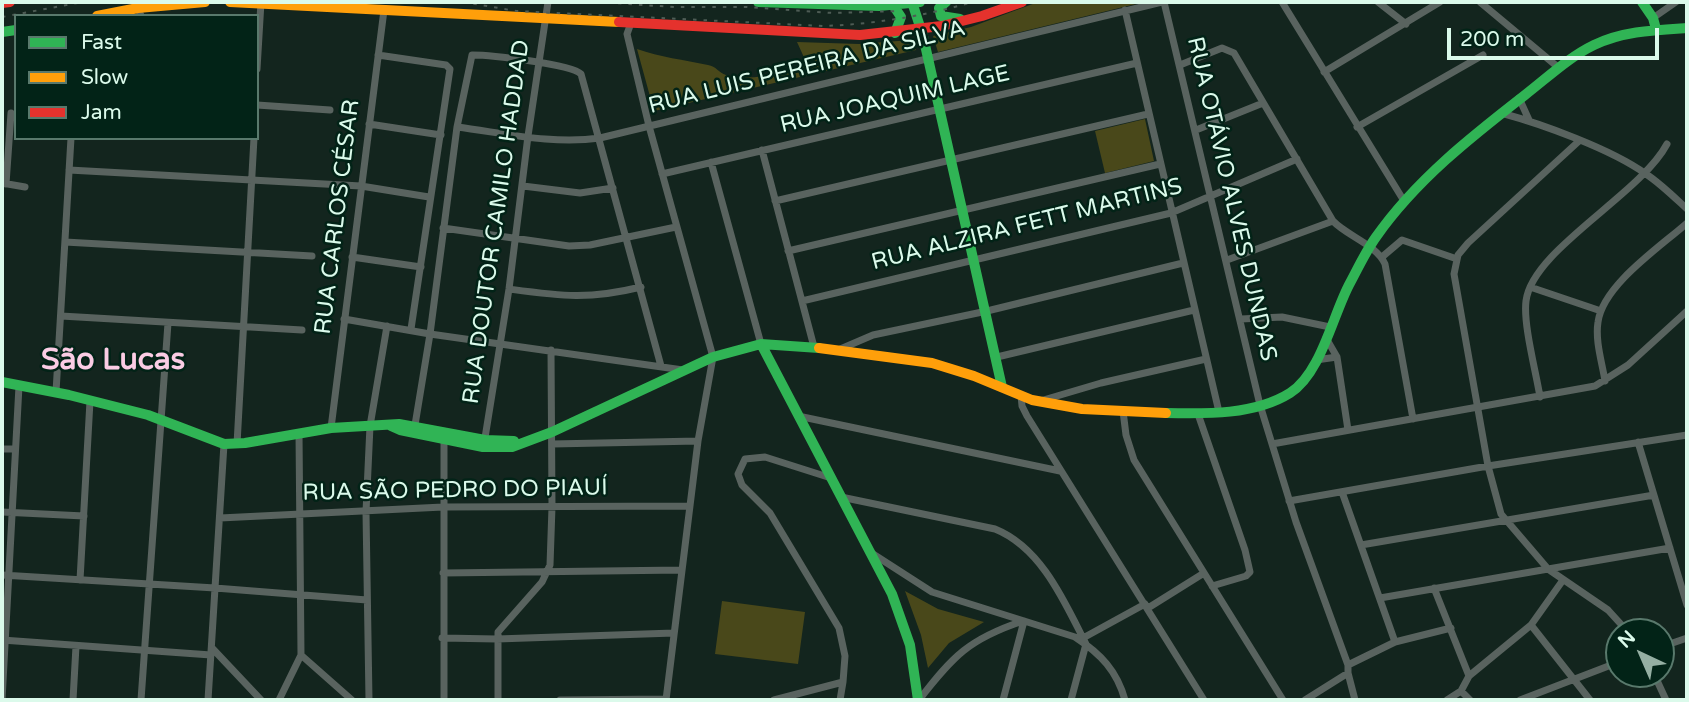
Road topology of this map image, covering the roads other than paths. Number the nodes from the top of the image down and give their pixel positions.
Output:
1 (10, 2) edge
2 (205, 2) edge
3 (230, 2) edge
4 (261, 2) edge
5 (469, 2) edge
6 (548, 2) edge
7 (758, 2) edge
8 (915, 2) edge
9 (946, 2) edge
10 (1022, 2) edge
11 (1163, 2) edge
12 (1282, 2) edge
13 (1378, 2) edge
14 (1440, 2) edge
15 (1480, 2) edge
16 (1642, 2) edge
17 (1676, 2) edge
18 (2, 3) edge
19 (778, 3) edge
20 (894, 5) junction
21 (138, 9) edge
22 (383, 10) junction
23 (1125, 10) junction
24 (109, 14) edge
25 (468, 14) junction
26 (545, 18) junction
27 (1653, 18) junction
28 (972, 20) junction
29 (631, 23) junction
30 (1406, 24) junction
31 (1687, 28) edge
32 (1656, 29) junction
33 (922, 31) junction
34 (895, 33) junction
35 (259, 36) edge
36 (378, 55) junction
37 (1483, 55) dead end
38 (928, 58) junction
39 (1137, 63) junction
40 (539, 64) junction
41 (1180, 65) junction
42 (1559, 68) junction
43 (1324, 72) junction
44 (1519, 99) junction
45 (1263, 103) junction
46 (259, 105) edge
47 (941, 109) junction
48 (330, 110) dead end
49 (2, 112) edge
50 (1500, 113) junction
51 (14, 114) edge
52 (1148, 114) junction
53 (1529, 120) junction
54 (369, 124) junction
55 (649, 126) junction
56 (457, 127) junction
57 (1357, 127) junction
58 (1196, 130) junction
59 (441, 135) junction
60 (528, 136) junction
61 (600, 138) junction
62 (71, 140) edge
63 (254, 140) edge
64 (1579, 141) junction
65 (1667, 144) dead end
66 (762, 150) junction
67 (1297, 159) junction
68 (952, 161) junction
69 (711, 162) junction
70 (1160, 164) junction
71 (69, 170) junction
72 (1644, 172) junction
73 (662, 174) junction
74 (252, 179) junction
75 (4, 183) edge
76 (361, 186) junction
77 (25, 187) dead end
78 (523, 187) junction
79 (613, 188) junction
80 (1212, 196) junction
81 (429, 197) junction
82 (775, 201) junction
83 (1404, 201) junction
84 (1687, 209) edge
85 (964, 211) junction
86 (1171, 213) junction
87 (1333, 220) junction
88 (1687, 223) edge
89 (676, 227) junction
90 (443, 228) junction
91 (516, 238) junction
92 (627, 238) junction
93 (65, 243) junction
94 (1370, 248) junction
95 (788, 251) junction
96 (247, 253) junction
97 (312, 256) dead end
98 (352, 257) junction
99 (1382, 257) junction
100 (1457, 259) junction
101 (975, 260) junction
102 (1227, 260) junction
103 (1183, 262) junction
104 (421, 267) junction
105 (641, 286) junction
106 (1530, 286) junction
107 (509, 289) junction
108 (802, 301) junction
109 (1194, 310) junction
110 (987, 311) junction
111 (1601, 311) junction
112 (1687, 311) edge
113 (61, 317) junction
114 (344, 319) junction
115 (1241, 320) junction
116 (168, 323) junction
117 (387, 326) junction
118 (243, 327) junction
119 (1330, 327) junction
120 (411, 329) junction
121 (302, 330) dead end
122 (430, 334) junction
123 (1326, 338) junction
124 (500, 343) junction
125 (761, 344) junction
126 (814, 347) junction
127 (551, 350) junction
128 (837, 350) junction
129 (997, 356) junction
130 (713, 357) junction
131 (1337, 357) junction
132 (1206, 359) junction
133 (1316, 360) junction
134 (661, 366) junction
135 (683, 370) junction
136 (1605, 381) junction
137 (2, 383) edge
138 (19, 386) junction
139 (1002, 387) junction
140 (56, 392) junction
141 (1021, 395) junction
142 (1541, 397) junction
143 (90, 401) junction
144 (1040, 401) junction
145 (1260, 405) junction
146 (1477, 408) junction
147 (1123, 411) junction
148 (1219, 412) junction
149 (1198, 414) junction
150 (798, 416) junction
151 (1413, 419) junction
152 (161, 420) junction
153 (390, 425) junction
154 (415, 425) junction
155 (370, 426) junction
156 (331, 428) junction
157 (1348, 430) junction
158 (552, 432) junction
159 (299, 433) junction
160 (444, 435) junction
161 (1687, 435) edge
162 (698, 441) junction
163 (1638, 442) junction
164 (484, 443) junction
165 (224, 444) junction
166 (237, 444) junction
167 (552, 444) junction
168 (1272, 444) junction
169 (2, 449) edge
170 (15, 449) junction
171 (1488, 466) junction
172 (1060, 471) junction
173 (831, 478) junction
174 (1342, 492) junction
175 (1654, 495) junction
176 (841, 497) junction
177 (1289, 500) junction
178 (690, 506) junction
179 (443, 507) junction
180 (552, 507) junction
181 (2, 512) edge
182 (12, 512) junction
183 (366, 512) junction
184 (299, 513) junction
185 (84, 516) junction
186 (220, 518) junction
187 (1505, 521) junction
188 (1361, 545) junction
189 (1670, 548) junction
190 (872, 554) junction
191 (1548, 569) junction
192 (682, 570) junction
193 (548, 572) junction
194 (443, 573) junction
195 (1204, 573) junction
196 (5, 575) edge
197 (80, 580) junction
198 (1563, 580) junction
199 (150, 583) junction
200 (1212, 586) junction
201 (1434, 587) junction
202 (215, 588) junction
203 (299, 594) junction
204 (1380, 598) junction
205 (367, 600) junction
206 (1687, 605) edge
207 (1146, 606) junction
208 (1615, 618) edge
209 (1024, 621) junction
210 (1531, 625) junction
211 (1451, 628) junction
212 (674, 633) junction
213 (442, 638) junction
214 (497, 639) junction
215 (4, 640) edge
216 (1085, 641) junction
217 (1395, 642) junction
218 (76, 646) junction
219 (145, 649) junction
220 (211, 651) junction
221 (301, 655) junction
222 (1605, 667) edge
223 (1348, 669) junction
224 (1469, 677) junction
225 (1574, 678) junction
226 (842, 682) junction
227 (1461, 691) junction
228 (1586, 698) edge
229 (666, 699) edge
230 (2, 700) edge
231 (73, 700) edge
232 (141, 700) edge
233 (208, 700) edge
234 (261, 700) edge
235 (279, 700) edge
236 (352, 700) edge
237 (369, 700) edge
238 (444, 700) edge
239 (498, 700) edge
240 (560, 700) edge
241 (775, 700) edge
242 (840, 700) edge
243 (919, 700) edge
244 (1003, 700) edge
245 (1071, 700) edge
246 (1125, 700) edge
247 (1204, 700) edge
248 (1283, 700) edge
249 (1305, 700) edge
250 (1355, 700) edge
251 (1447, 700) edge
252 (1470, 700) edge
253 (1520, 700) edge

1 - 18 main road
2 - 21 main road
3 - 4 main road
4 - 22 main road
4 - 35 street
5 - 25 main road
6 - 26 street, RUA DOUTOR CAMILO HADDAD
7 - 19 main road
8 - 20 main road
8 - 33 main road
9 - 28 main road
10 - 28 main road
11 - 23 street, RUA LUIS PEREIRA DA SILVA
11 - 41 street, RUA OTÁVIO ALVES DUNDAS
12 - 43 street
13 - 30 street
14 - 30 street
15 - 42 street
16 - 27 main road
17 - 27 street
19 - 20 main road
20 - 34 main road
21 - 24 main road
22 - 25 main road
22 - 36 street, RUA CARLOS CÉSAR
23 - 38 street, RUA LUIS PEREIRA DA SILVA
23 - 39 street
25 - 26 main road
26 - 29 main road
26 - 40 street, RUA DOUTOR CAMILO HADDAD
27 - 32 main road
28 - 33 main road
29 - 34 main road
29 - 55 street
30 - 43 street
31 - 32 main road
32 - 42 main road
33 - 34 main road
33 - 38 main road
36 - 54 street, RUA CARLOS CÉSAR
36 - 59 street
37 - 57 street
38 - 47 main road
38 - 55 street, RUA LUIS PEREIRA DA SILVA
39 - 47 street, RUA JOAQUIM LAGE
39 - 52 street
40 - 56 street
40 - 60 street, RUA DOUTOR CAMILO HADDAD
40 - 61 street
41 - 45 street
41 - 58 street, RUA OTÁVIO ALVES DUNDAS
42 - 44 main road
43 - 57 street
44 - 50 main road
44 - 53 street
45 - 58 street
45 - 67 street
46 - 48 street
47 - 66 street, RUA JOAQUIM LAGE
47 - 68 main road
49 - 51 street
50 - 53 street
50 - 83 main road
51 - 75 street
52 - 68 street
52 - 70 street
53 - 64 street
54 - 59 street
54 - 76 street, RUA CARLOS CÉSAR
55 - 61 street, RUA LUIS PEREIRA DA SILVA
55 - 73 street
56 - 60 street, RUA LUIS PEREIRA DA SILVA
56 - 90 street
57 - 83 street
58 - 80 street, RUA OTÁVIO ALVES DUNDAS
59 - 81 street
60 - 61 street, RUA LUIS PEREIRA DA SILVA
60 - 78 street, RUA DOUTOR CAMILO HADDAD
61 - 79 street
62 - 71 street
63 - 74 street
64 - 72 street
64 - 100 street
65 - 72 street
66 - 69 street, RUA JOAQUIM LAGE
66 - 82 street
67 - 80 street, RUA ALZIRA FETT MARTINS
67 - 87 street
68 - 82 street
68 - 85 main road
69 - 73 street, RUA JOAQUIM LAGE
69 - 125 street
70 - 85 street
70 - 86 street
71 - 74 street
71 - 93 street
72 - 84 street
72 - 106 street
73 - 89 street
74 - 76 street
74 - 96 street
75 - 77 street
76 - 81 street
76 - 98 street, RUA CARLOS CÉSAR
78 - 79 street
78 - 91 street, RUA DOUTOR CAMILO HADDAD
79 - 92 street
80 - 86 street, RUA ALZIRA FETT MARTINS
80 - 102 street, RUA OTÁVIO ALVES DUNDAS
81 - 104 street
82 - 95 street
83 - 94 main road
85 - 95 street
85 - 101 main road
86 - 101 street, RUA ALZIRA FETT MARTINS
86 - 103 street
87 - 94 street
87 - 102 street
88 - 111 street
89 - 92 street
89 - 130 street
90 - 91 street
90 - 122 street
91 - 92 street
91 - 107 street, RUA DOUTOR CAMILO HADDAD
92 - 105 street
93 - 96 street
93 - 113 street
94 - 99 street
94 - 119 main road
95 - 108 street
96 - 97 street
96 - 118 street
98 - 104 street
98 - 114 street, RUA CARLOS CÉSAR
99 - 100 street
99 - 151 street
100 - 146 street
101 - 108 street, RUA ALZIRA FETT MARTINS
101 - 110 main road
102 - 115 street, RUA OTÁVIO ALVES DUNDAS
103 - 109 street
103 - 110 street
104 - 120 street
105 - 107 street
105 - 134 street
106 - 111 street
106 - 142 street
107 - 124 street, RUA DOUTOR CAMILO HADDAD
108 - 126 street
109 - 129 street
109 - 132 street
110 - 128 street
110 - 129 main road
111 - 136 street
112 - 136 street
113 - 116 street
113 - 140 street
114 - 117 street
114 - 156 street, RUA CARLOS CÉSAR
115 - 119 street
115 - 145 street, RUA OTÁVIO ALVES DUNDAS
116 - 118 street
116 - 152 street
117 - 120 street
117 - 155 street
118 - 121 street
118 - 166 street
119 - 123 main road
120 - 122 street
122 - 124 street
122 - 154 street
123 - 131 street
123 - 133 main road
124 - 127 street
124 - 164 street, RUA DOUTOR CAMILO HADDAD
125 - 126 main road
125 - 130 main road
125 - 150 main road
126 - 128 main road
127 - 134 street
127 - 158 street
128 - 139 main road
129 - 139 main road
130 - 135 main road
130 - 162 street
131 - 133 street
131 - 157 street
132 - 144 street
132 - 148 street
133 - 145 main road
134 - 135 street
135 - 158 main road
136 - 142 street
137 - 138 main road
138 - 140 main road
138 - 170 street
139 - 141 main road
140 - 143 main road
141 - 144 main road
141 - 172 street
142 - 146 street
143 - 152 main road
143 - 185 street
144 - 147 main road
145 - 148 main road
145 - 168 street, RUA OTÁVIO ALVES DUNDAS
146 - 151 street
146 - 171 street
147 - 149 main road
147 - 195 street
148 - 149 main road
149 - 200 street
150 - 172 street
150 - 173 main road
151 - 157 street
152 - 165 main road
152 - 199 street
153 - 154 main road
153 - 155 main road
153 - 160 main road
154 - 160 main road
155 - 156 main road
155 - 183 street
156 - 159 main road
157 - 168 street
158 - 164 main road
158 - 167 street
159 - 166 main road
159 - 184 street
160 - 164 main road
160 - 179 street
161 - 163 street
162 - 167 street
162 - 178 street
163 - 171 street
163 - 175 street
165 - 166 main road
165 - 186 street
167 - 180 street
168 - 177 street, RUA OTÁVIO ALVES DUNDAS
169 - 170 street
170 - 182 street
171 - 174 street
171 - 187 street
172 - 207 street
173 - 176 main road
173 - 226 street
174 - 177 street
174 - 188 street
175 - 187 street
175 - 189 street
176 - 190 main road
176 - 216 street
177 - 223 street, RUA OTÁVIO ALVES DUNDAS
178 - 180 street, RUA SÃO PEDRO DO PIAUÍ
178 - 192 street
179 - 180 street, RUA SÃO PEDRO DO PIAUÍ
179 - 183 street, RUA SÃO PEDRO DO PIAUÍ
179 - 194 street
180 - 193 street
181 - 182 street
182 - 185 street
182 - 196 street
183 - 184 street, RUA SÃO PEDRO DO PIAUÍ
183 - 205 street
184 - 186 street, RUA SÃO PEDRO DO PIAUÍ
184 - 203 street
185 - 197 street
186 - 202 street
187 - 188 street
187 - 191 street
188 - 204 street
189 - 191 street
189 - 206 street
190 - 209 street
190 - 243 main road
191 - 198 street
191 - 201 street
192 - 193 street
192 - 212 street
193 - 194 street
193 - 214 street
194 - 213 street
195 - 200 street
195 - 207 street
196 - 197 street
196 - 215 street
197 - 199 street
198 - 208 street
198 - 210 street
199 - 202 street
199 - 219 street
200 - 248 street
201 - 204 street
201 - 211 street
202 - 203 street
202 - 220 street
203 - 205 street
203 - 221 street
204 - 217 street
205 - 237 street
207 - 216 street
207 - 247 street
209 - 216 street
209 - 243 street
209 - 244 street
210 - 224 street
210 - 225 street
211 - 217 street
211 - 224 street
212 - 214 street
212 - 229 street
213 - 214 street
213 - 238 street
214 - 239 street
215 - 218 street
215 - 230 street
216 - 245 street
216 - 246 street
217 - 223 street
218 - 219 street
218 - 231 street
219 - 220 street
219 - 232 street
220 - 233 street
220 - 234 street
221 - 235 street
221 - 236 street
222 - 225 street
223 - 249 street
223 - 250 street, RUA OTÁVIO ALVES DUNDAS
224 - 227 street
225 - 228 street
225 - 253 street
226 - 241 street
226 - 242 street
227 - 251 street
227 - 252 street
229 - 240 street

